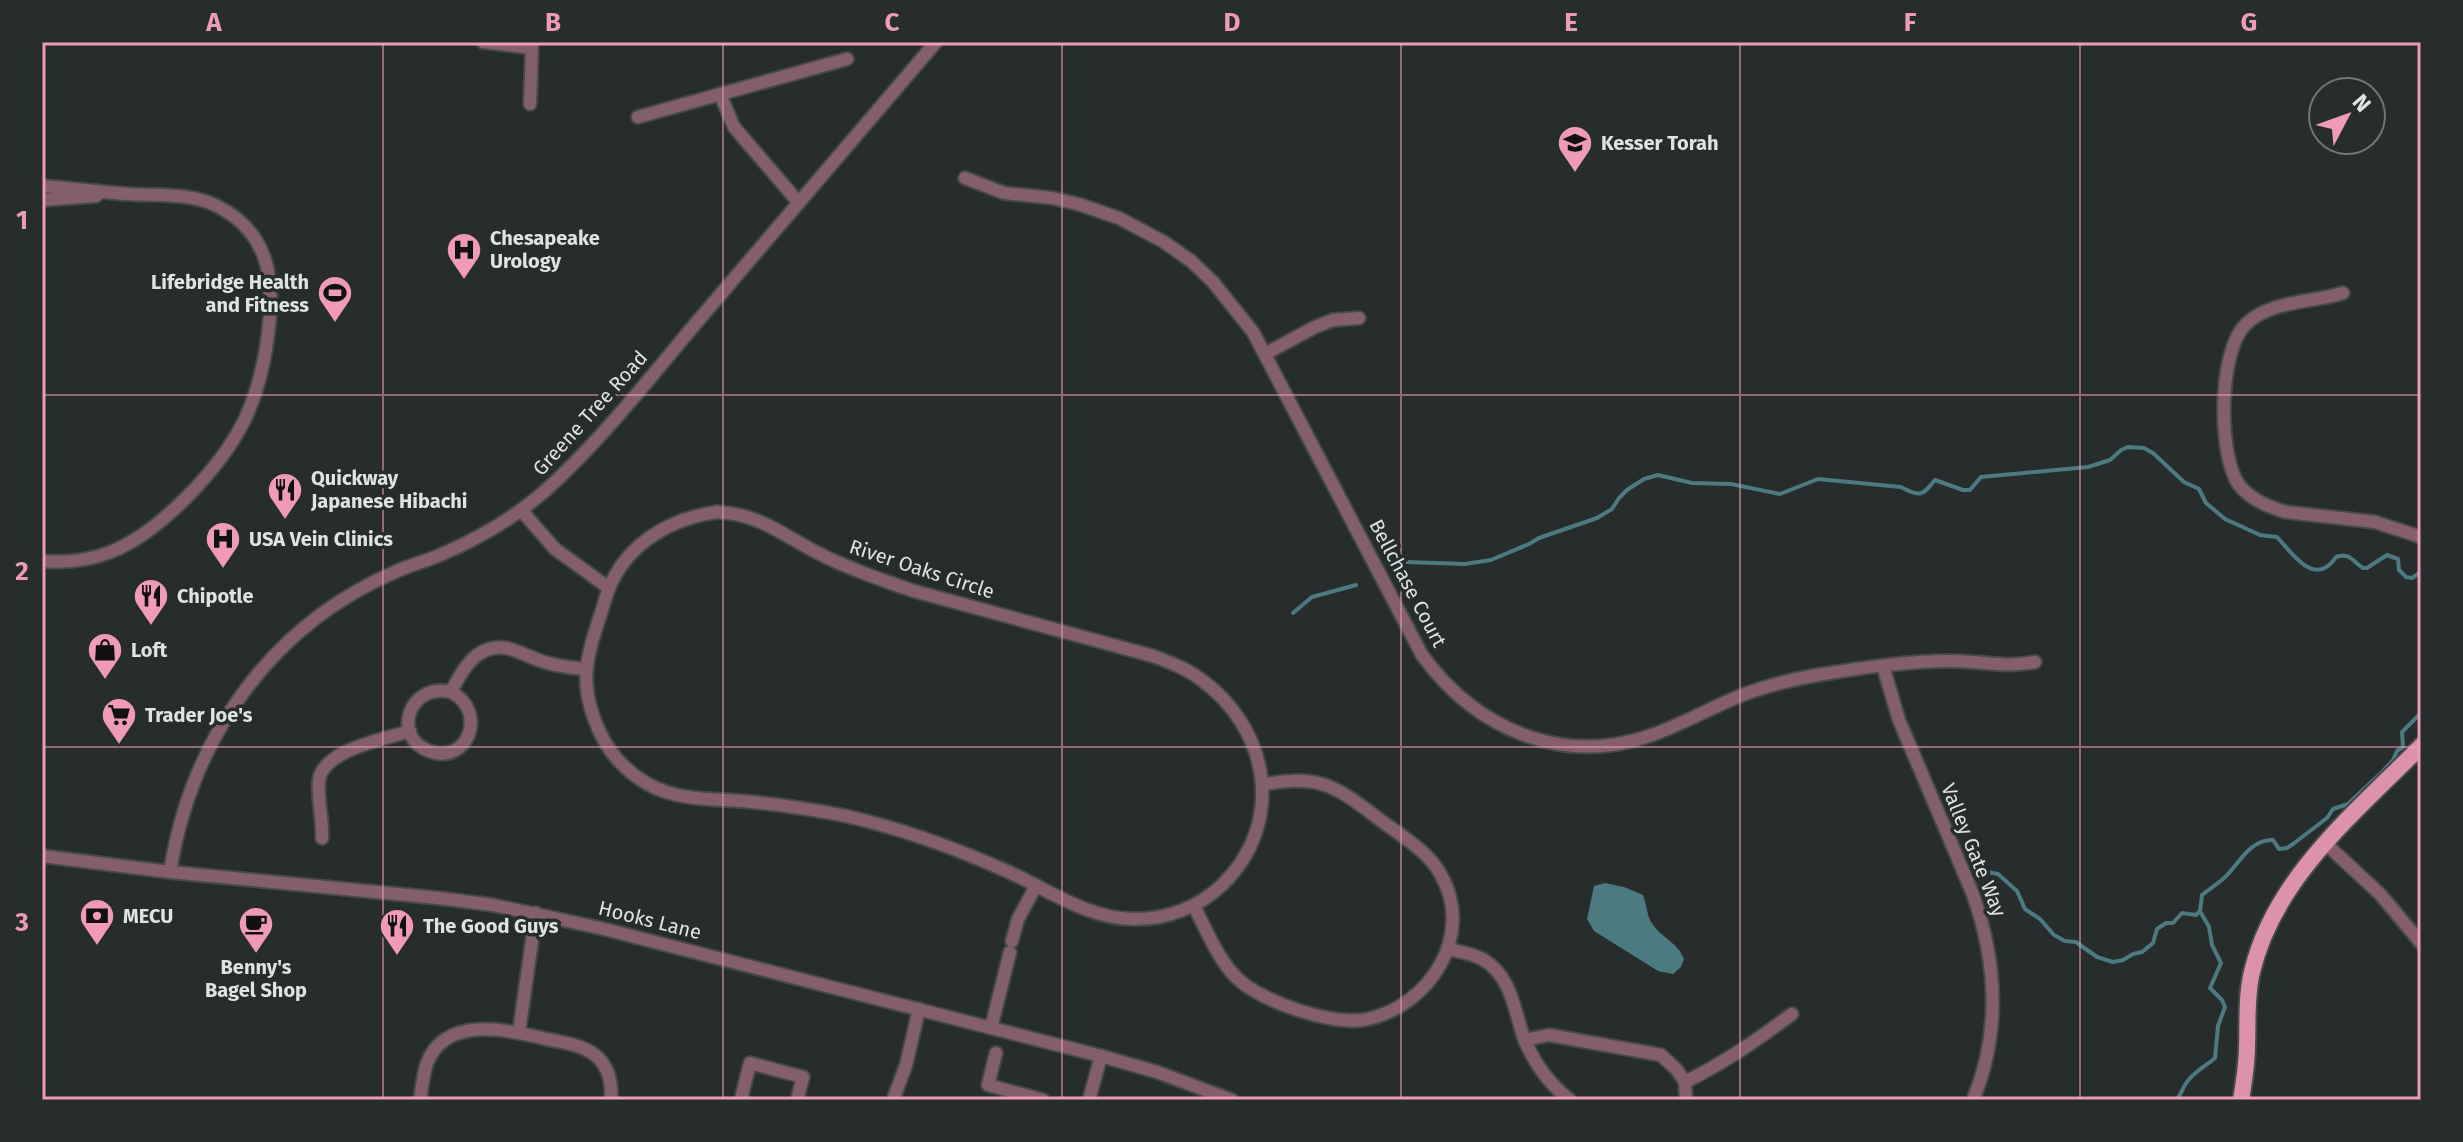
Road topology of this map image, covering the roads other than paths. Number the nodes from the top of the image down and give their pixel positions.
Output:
1 (483, 42) edge
2 (936, 42) edge
3 (847, 59) dead end
4 (720, 94) junction
5 (530, 104) dead end
6 (638, 117) dead end
7 (965, 178) dead end
8 (42, 186) edge
9 (127, 194) junction
10 (42, 200) edge
11 (799, 203) junction
12 (2343, 293) dead end
13 (1359, 318) dead end
14 (1265, 354) junction
15 (521, 510) junction
16 (2421, 537) edge
17 (42, 561) edge
18 (609, 588) junction
19 (2035, 662) dead end
20 (1883, 666) junction
21 (586, 669) junction
22 (451, 692) junction
23 (410, 731) junction
24 (2421, 746) edge
25 (1262, 785) junction
26 (322, 838) dead end
27 (2326, 844) junction
28 (42, 856) edge
29 (170, 872) junction
30 (1036, 886) junction
31 (1194, 906) junction
32 (536, 913) junction
33 (2421, 943) edge
34 (1448, 949) junction
35 (919, 1009) junction
36 (1792, 1014) dead end
37 (991, 1028) junction
38 (519, 1032) junction
39 (1525, 1040) junction
40 (996, 1053) dead end
41 (1101, 1056) junction
42 (1685, 1082) junction
43 (1207, 1095) edge
44 (420, 1100) edge
45 (611, 1100) edge
46 (744, 1100) edge
47 (797, 1100) edge
48 (893, 1100) edge
49 (1043, 1100) edge
50 (1089, 1100) edge
51 (1232, 1100) edge
52 (1570, 1100) edge
53 (1686, 1100) edge
54 (1973, 1100) edge
55 (2241, 1100) edge

1 - 5 street
2 - 11 street, Greene Tree Road
3 - 4 street
4 - 6 street
4 - 11 street
7 - 14 street, Bellchase Court
8 - 9 street
9 - 10 street
9 - 17 street
11 - 15 street, Greene Tree Road
12 - 16 street
13 - 14 street
14 - 20 street, Bellchase Court
15 - 18 street
15 - 29 street, Greene Tree Road
18 - 21 street, River Oaks Circle
18 - 25 street, River Oaks Circle
19 - 20 street, Bellchase Court
20 - 54 street, Valley Gate Way
21 - 22 street
21 - 30 street, River Oaks Circle
22 - 23 street
22 - 23 street
23 - 26 street
24 - 27 main road
25 - 31 street, River Oaks Circle
25 - 34 street
27 - 33 street
27 - 55 main road
28 - 29 street, Hooks Lane
29 - 32 street, Hooks Lane
30 - 31 street, River Oaks Circle
30 - 37 street
31 - 34 street
32 - 35 street, Hooks Lane
32 - 38 street
34 - 39 street
35 - 37 street, Hooks Lane
35 - 48 street
36 - 42 street
37 - 41 street, Hooks Lane
38 - 44 street
38 - 45 street
39 - 42 street
39 - 52 street
40 - 49 street
41 - 43 street, Hooks Lane
41 - 50 street
42 - 53 street
43 - 51 street, Hooks Lane
46 - 47 street

